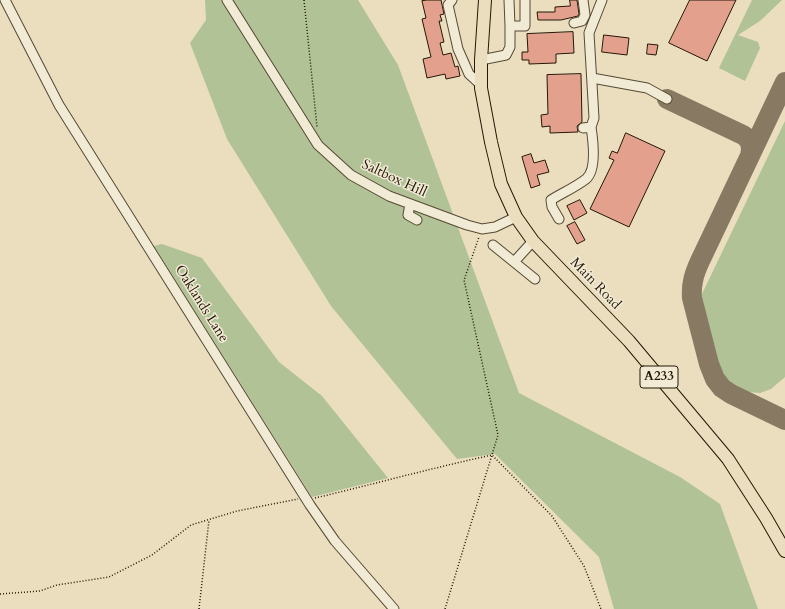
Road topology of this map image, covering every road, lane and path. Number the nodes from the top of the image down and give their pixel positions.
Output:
1 (5, 0) edge
2 (227, 0) edge
3 (304, 0) edge
4 (452, 0) edge
5 (485, 0) edge
6 (509, 0) edge
7 (525, 0) edge
8 (584, 0) edge
9 (602, 0) edge
10 (574, 23) dead end
11 (510, 26) junction
12 (481, 60) junction
13 (592, 78) junction
14 (481, 85) junction
15 (667, 99) dead end
16 (317, 130) dead end
17 (410, 204) junction
18 (516, 217) junction
19 (559, 219) dead end
20 (417, 220) dead end
21 (482, 229) junction
22 (533, 241) junction
23 (493, 246) dead end
24 (514, 262) junction
25 (535, 279) dead end
26 (492, 455) junction
27 (307, 500) junction
28 (209, 520) junction
29 (785, 551) edge
30 (0, 594) edge
31 (199, 609) edge
32 (394, 609) edge
33 (445, 609) edge
34 (601, 609) edge

1 - 27 street, Oaklands Lane
2 - 17 street, Saltbox Hill
3 - 16 path
4 - 14 street
5 - 12 main road, Main Road / A233
6 - 11 street
7 - 11 street
8 - 10 street
9 - 13 street
11 - 12 street
12 - 14 main road, Main Road / A233
13 - 15 street
13 - 19 street
14 - 18 main road, Main Road / A233
17 - 20 street
17 - 21 street, Saltbox Hill
18 - 21 street, Saltbox Hill
18 - 22 main road, Main Road / A233
21 - 26 path
22 - 24 street
22 - 29 main road, Main Road / A233
23 - 24 street
24 - 25 street
26 - 27 path
26 - 33 path
26 - 34 path
27 - 28 path
27 - 32 street, Oaklands Lane
28 - 30 path
28 - 31 path

